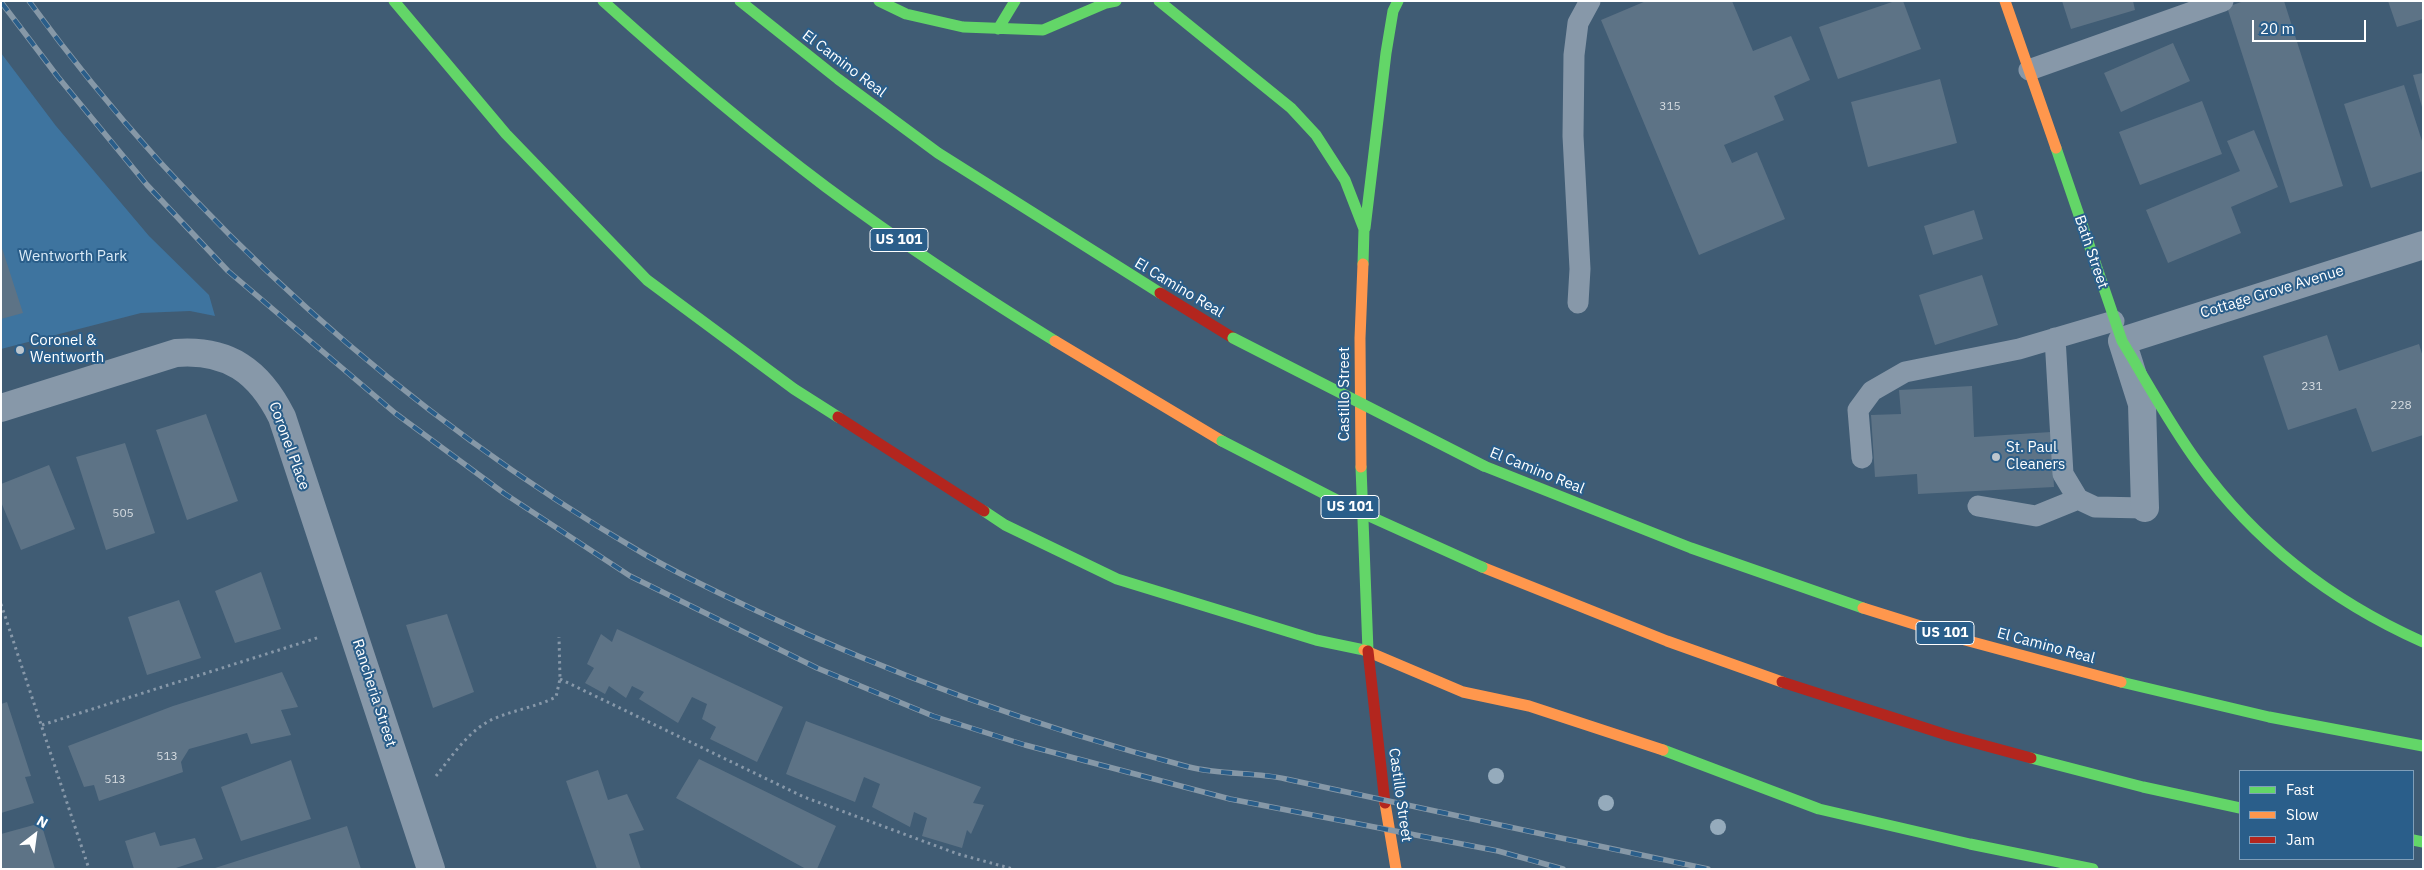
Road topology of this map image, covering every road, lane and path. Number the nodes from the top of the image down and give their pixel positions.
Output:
1 (394, 1) edge
2 (603, 1) edge
3 (740, 1) edge
4 (879, 1) edge
5 (1016, 1) edge
6 (1116, 1) edge
7 (1159, 1) edge
8 (1398, 1) edge
9 (1590, 1) edge
10 (2005, 1) edge
11 (2223, 1) edge
12 (998, 29) junction
13 (2029, 70) junction
14 (1364, 229) junction
15 (2423, 245) edge
16 (1578, 303) dead end
17 (2118, 331) junction
18 (2055, 338) junction
19 (1, 408) edge
20 (1862, 458) dead end
21 (2078, 499) junction
22 (1978, 506) dead end
23 (2145, 508) joint
24 (316, 518) joint
25 (1, 604) edge
26 (352, 627) junction
27 (559, 637) dead end
28 (2423, 642) edge
29 (1368, 651) junction
30 (560, 679) junction
31 (42, 725) junction
32 (2423, 746) edge
33 (411, 806) junction
34 (2239, 808) edge
35 (89, 869) edge
36 (432, 869) edge
37 (1013, 869) edge
38 (1396, 869) edge
39 (2093, 869) edge

1 - 29 main road
2 - 34 main road, US 101, bridge
3 - 32 main road, El Camino Real / US 101, bridge
4 - 12 main road
5 - 12 main road
6 - 12 main road
7 - 14 main road, Castillo Street
8 - 14 main road
9 - 16 lane
10 - 13 main road, Bath Street
11 - 13 lane
13 - 17 main road, Bath Street
14 - 29 main road, Castillo Street
15 - 17 street, Cottage Grove Avenue
17 - 18 lane
17 - 23 street, Bath Street
17 - 28 main road
18 - 20 lane
18 - 21 lane
19 - 24 street, Coronel Place
21 - 22 lane
21 - 23 lane
24 - 26 street, Rancheria Street
25 - 31 path
26 - 31 path
26 - 33 street, Rancheria Street
27 - 30 path
29 - 38 main road, Castillo Street
29 - 39 main road
30 - 33 path
30 - 37 path
31 - 35 path
33 - 36 street, Rancheria Street

